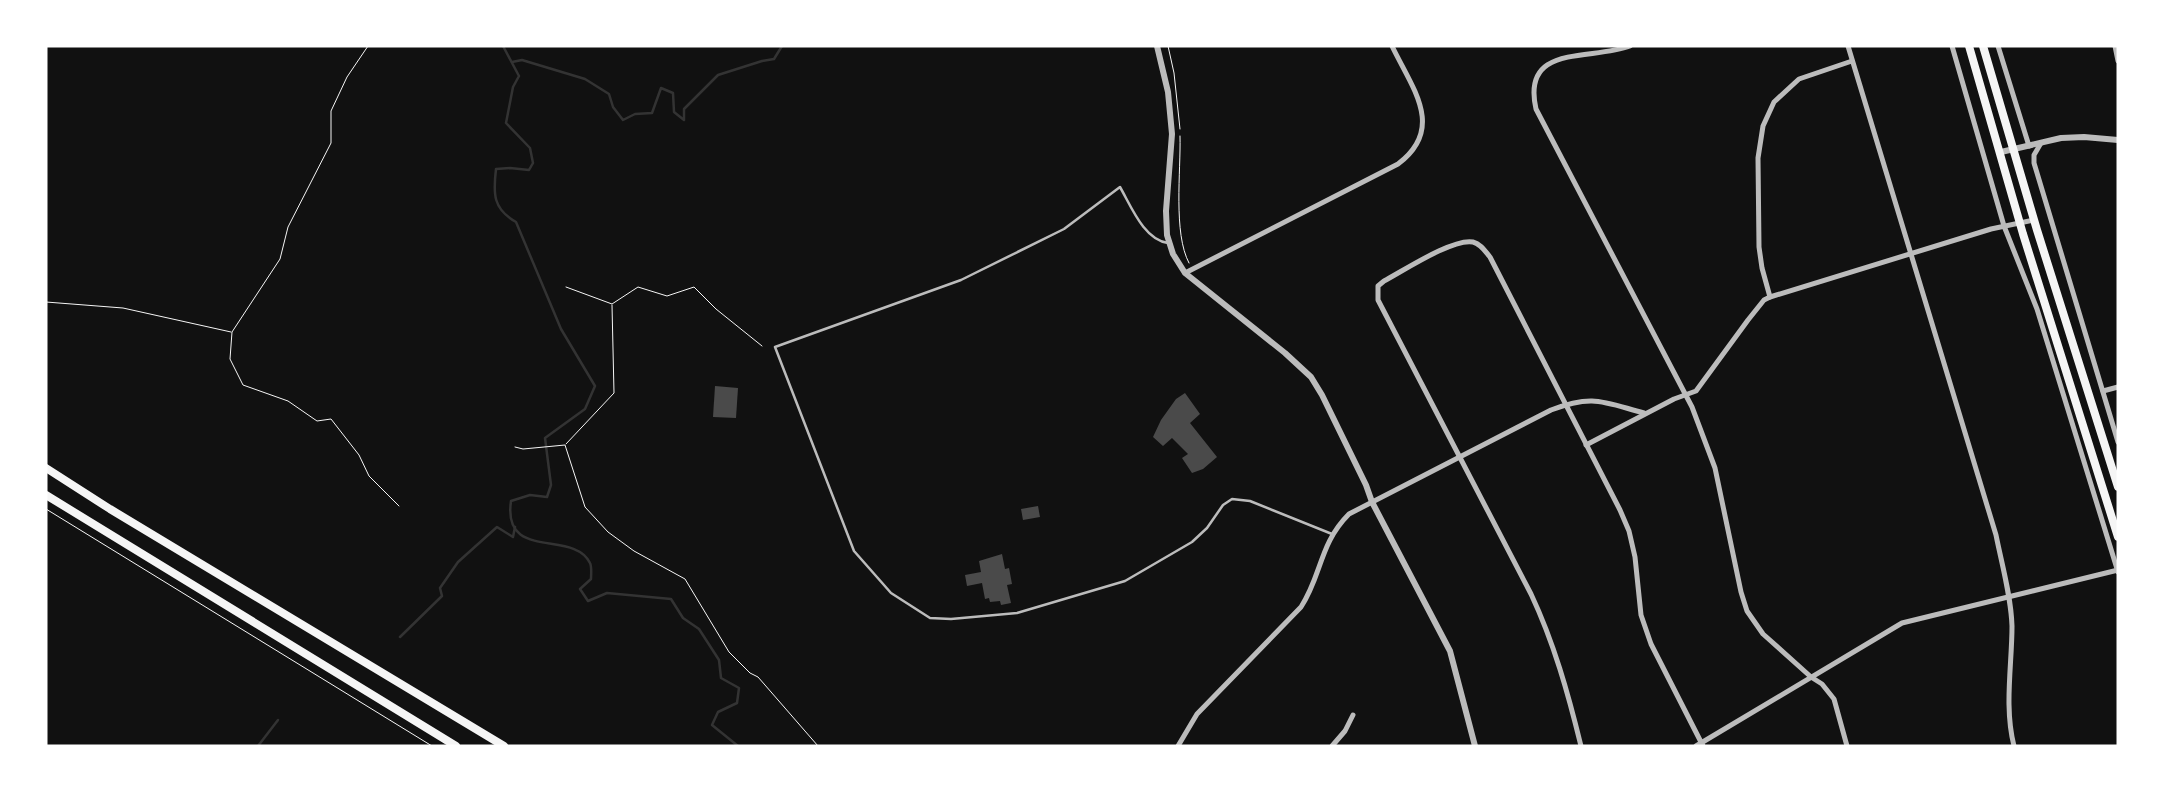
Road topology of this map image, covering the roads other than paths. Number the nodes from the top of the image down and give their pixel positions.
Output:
1 (1158, 46) edge
2 (1392, 46) edge
3 (1630, 46) edge
4 (1848, 46) edge
5 (1952, 46) edge
6 (1969, 46) edge
7 (1984, 46) edge
8 (1998, 46) edge
9 (2115, 46) edge
10 (1852, 61) junction
11 (2118, 61) edge
12 (2118, 140) edge
13 (2041, 143) junction
14 (2028, 146) junction
15 (2015, 149) junction
16 (2001, 152) junction
17 (2034, 220) junction
18 (2020, 223) junction
19 (2004, 226) junction
20 (1170, 243) junction
21 (1910, 253) junction
22 (1186, 273) junction
23 (1770, 296) junction
24 (2118, 386) edge
25 (2103, 391) junction
26 (1685, 396) junction
27 (1565, 405) junction
28 (1644, 413) junction
29 (2118, 442) edge
30 (1586, 445) junction
31 (1460, 456) junction
32 (46, 468) edge
33 (2118, 487) edge
34 (46, 495) edge
35 (1372, 502) junction
36 (1332, 534) junction
37 (2118, 537) edge
38 (2118, 571) edge
39 (2009, 596) junction
40 (1811, 677) junction
41 (1353, 715) dead end
42 (1700, 745) edge
43 (456, 746) edge
44 (504, 746) edge
45 (1178, 746) edge
46 (1332, 746) edge
47 (1474, 746) edge
48 (1581, 746) edge
49 (1847, 746) edge
50 (2014, 746) edge

1 - 20 street
2 - 22 street
3 - 26 street
4 - 10 street
5 - 19 street
6 - 16 main road
7 - 15 main road
8 - 14 street
9 - 11 street
10 - 21 street
10 - 23 street
12 - 13 street
13 - 14 street
13 - 25 street
14 - 15 street
15 - 16 street
15 - 17 main road
16 - 18 main road
17 - 18 street
17 - 33 main road
18 - 19 street
18 - 37 main road
19 - 21 street
19 - 38 street
20 - 22 street
20 - 36 lane
21 - 23 street
21 - 39 street
22 - 35 street
23 - 26 street
24 - 25 street
25 - 29 street
26 - 28 street
26 - 40 street
27 - 28 street
27 - 30 street
27 - 31 street
27 - 31 street
28 - 30 street
30 - 42 street
31 - 35 street
31 - 48 street
32 - 44 main road
34 - 43 main road
35 - 36 street
35 - 47 street
36 - 45 street
38 - 39 street
39 - 40 street
39 - 50 street
40 - 42 street
40 - 49 street
41 - 46 street

